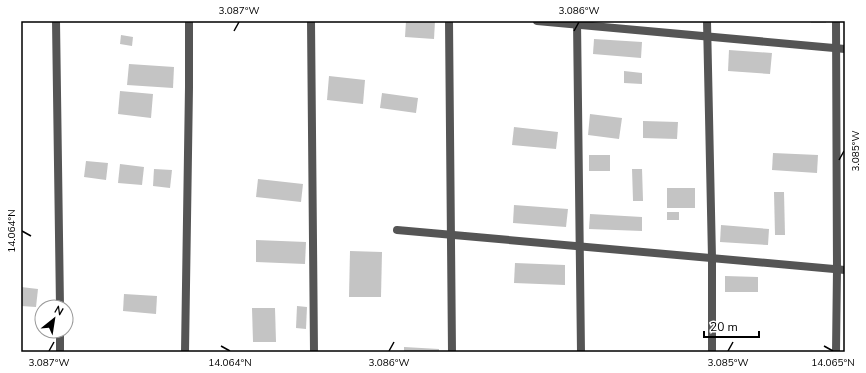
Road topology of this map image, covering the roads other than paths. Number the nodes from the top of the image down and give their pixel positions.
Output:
1 (56, 21) edge
2 (189, 21) edge
3 (311, 21) edge
4 (449, 21) edge
5 (537, 21) edge
6 (708, 21) edge
7 (836, 21) edge
8 (577, 23) edge
9 (708, 37) junction
10 (836, 48) junction
11 (845, 49) edge
12 (397, 230) dead end
13 (452, 234) junction
14 (579, 246) junction
15 (712, 258) junction
16 (841, 269) edge
17 (60, 299) edge
18 (60, 339) edge
19 (60, 352) edge
20 (185, 352) edge
21 (314, 352) edge
22 (452, 352) edge
23 (581, 352) edge
24 (712, 352) edge
25 (836, 352) edge

1 - 17 street
2 - 20 street
3 - 21 street
4 - 13 street
5 - 8 street
6 - 9 street
7 - 10 street
8 - 9 street
8 - 14 street
9 - 10 street
9 - 15 street
10 - 11 street
10 - 16 street
12 - 13 street
13 - 14 street
13 - 22 street
14 - 15 street
14 - 23 street
15 - 16 street
15 - 24 street
16 - 25 street
18 - 19 street

